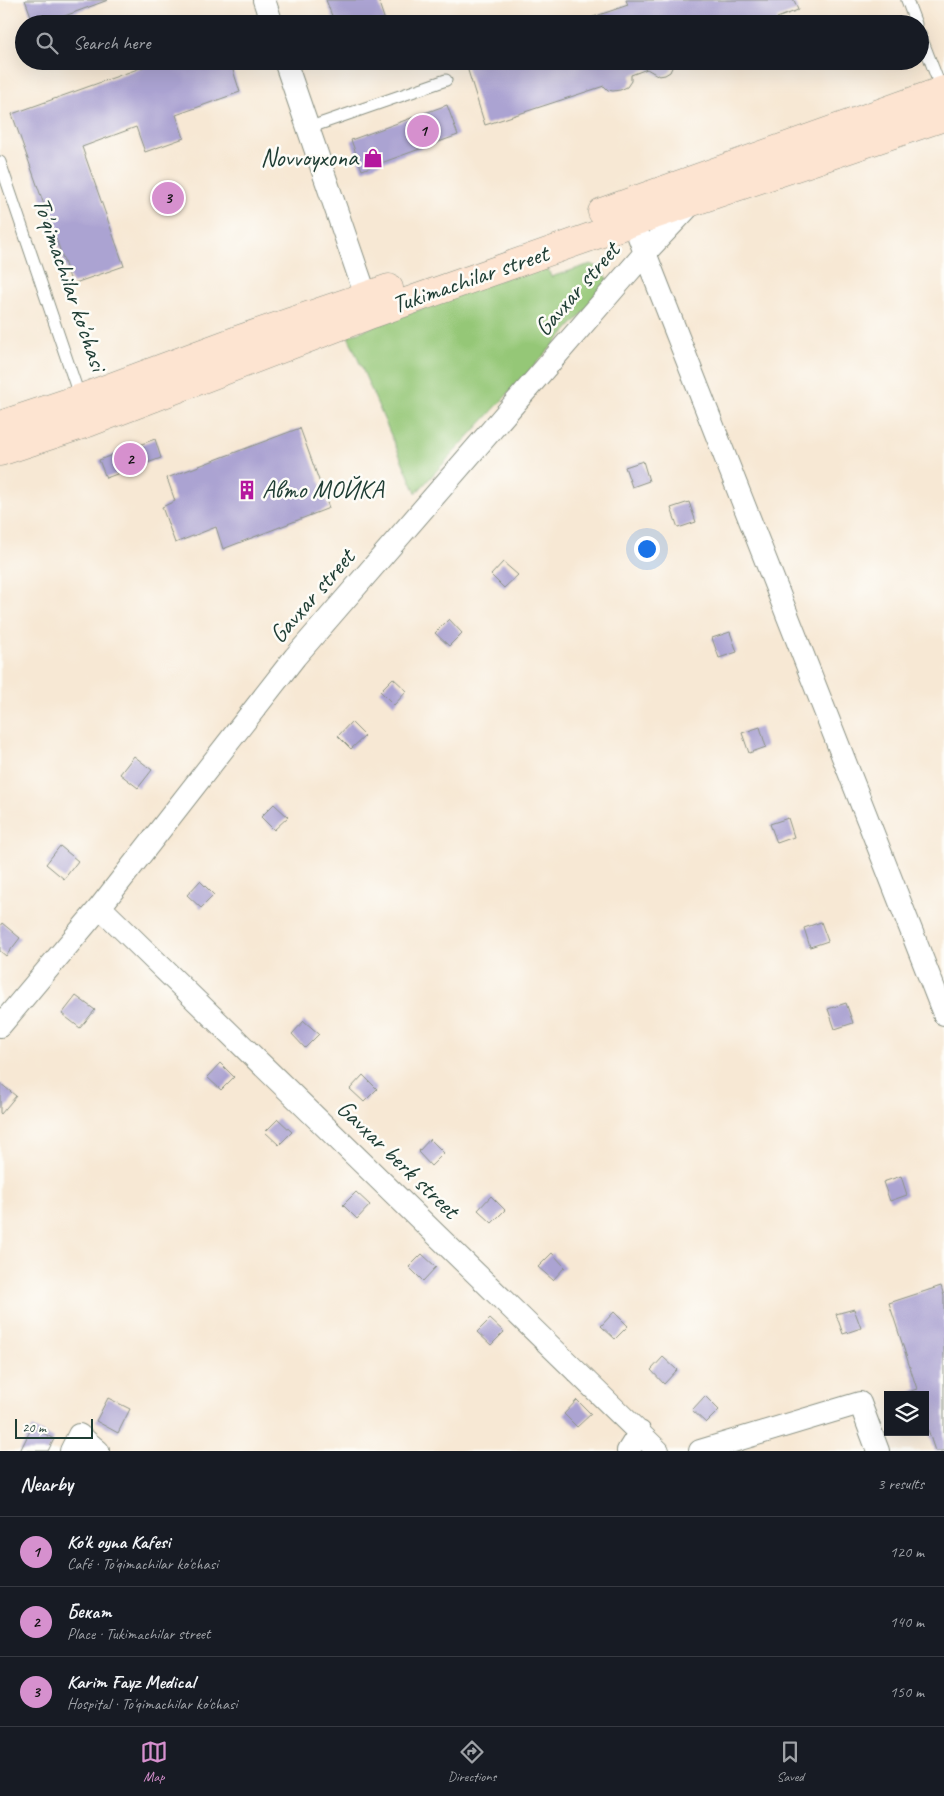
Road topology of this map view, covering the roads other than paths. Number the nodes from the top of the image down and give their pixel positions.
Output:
1 (264, 0) edge
2 (907, 0) edge
3 (269, 15) edge
4 (913, 15) edge
5 (929, 58) edge
6 (288, 70) edge
7 (446, 80) dead end
8 (944, 98) edge
9 (308, 128) junction
10 (0, 162) edge
11 (694, 201) junction
12 (630, 212) junction
13 (645, 253) junction
14 (368, 305) junction
15 (84, 411) junction
16 (0, 425) edge
17 (0, 452) edge
18 (100, 906) junction
19 (944, 1014) edge
20 (0, 1026) edge
21 (640, 1432) junction
22 (70, 1451) edge
23 (98, 1451) edge
24 (628, 1451) edge
25 (658, 1451) edge
26 (700, 1451) edge
27 (878, 1451) edge

1 - 3 street
2 - 4 lane
5 - 8 lane
6 - 9 street
7 - 9 lane
8 - 11 main road, Tukimachilar street
8 - 12 main road, Tukimachilar street
9 - 14 street
10 - 15 lane, To'qimachilar ko'chasi
11 - 12 main road, Tukimachilar street
11 - 13 street
12 - 13 street, Gavxar street
12 - 14 main road, Tukimachilar street
13 - 18 street, Gavxar street
13 - 19 street
14 - 15 main road, Tukimachilar street
15 - 16 main road, Tukimachilar street
15 - 17 main road, Tukimachilar street
18 - 20 street, Gavxar street
18 - 21 street, Gavxar berk street
21 - 24 street
21 - 25 street, Gavxar berk street
22 - 23 street
26 - 27 street

